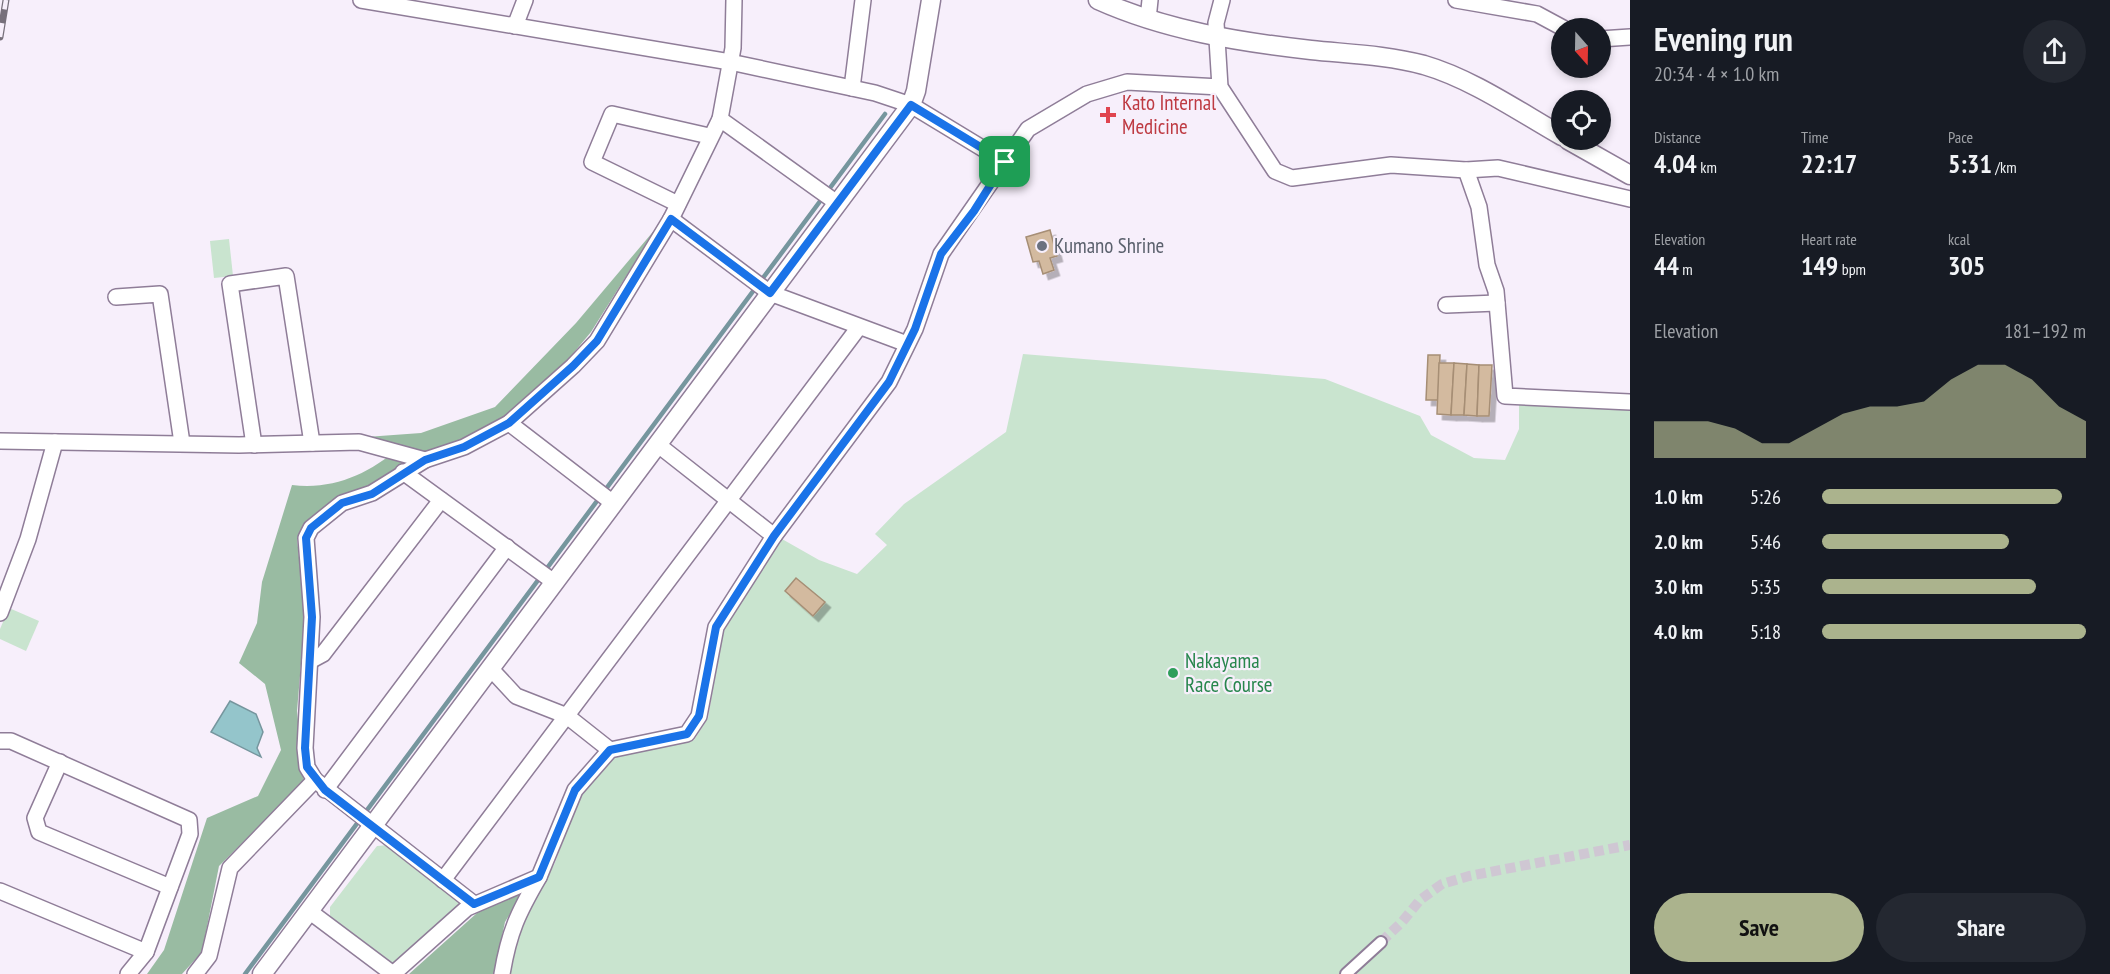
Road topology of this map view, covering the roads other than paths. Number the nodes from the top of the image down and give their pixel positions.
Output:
1 (361, 0) edge
2 (525, 0) edge
3 (734, 0) edge
4 (863, 0) edge
5 (931, 0) edge
6 (1098, 0) edge
7 (1150, 0) edge
8 (1222, 0) edge
9 (1456, 0) edge
10 (1148, 18) junction
11 (1551, 21) edge
12 (514, 26) junction
13 (1218, 37) junction
14 (1630, 37) edge
15 (1611, 38) edge
16 (730, 62) junction
17 (1220, 87) junction
18 (852, 88) junction
19 (911, 105) junction
20 (720, 118) junction
21 (1551, 130) edge
22 (709, 136) junction
23 (1586, 150) edge
24 (1005, 162) junction
25 (1466, 170) junction
26 (1630, 175) edge
27 (1630, 199) edge
28 (837, 203) junction
29 (678, 204) junction
30 (671, 219) junction
31 (770, 293) junction
32 (116, 297) dead end
33 (1497, 303) junction
34 (1446, 305) dead end
35 (859, 327) junction
36 (907, 344) junction
37 (1630, 402) edge
38 (509, 423) junction
39 (0, 441) edge
40 (55, 442) junction
41 (182, 443) junction
42 (312, 443) junction
43 (657, 444) junction
44 (254, 445) junction
45 (425, 460) junction
46 (403, 472) junction
47 (441, 500) junction
48 (729, 500) junction
49 (613, 503) junction
50 (774, 536) junction
51 (507, 547) junction
52 (554, 582) junction
53 (0, 613) edge
54 (310, 661) junction
55 (490, 668) junction
56 (567, 716) junction
57 (0, 741) edge
58 (610, 750) junction
59 (60, 762) junction
60 (320, 785) junction
61 (372, 826) junction
62 (539, 877) junction
63 (443, 880) junction
64 (170, 887) junction
65 (0, 891) edge
66 (474, 904) junction
67 (309, 911) junction
68 (1381, 942) tunnel mouth
69 (146, 952) junction
70 (128, 974) edge
71 (195, 974) edge
72 (262, 974) edge
73 (393, 974) edge
74 (502, 974) edge
75 (1346, 974) edge

1 - 12 street
2 - 12 street
3 - 16 street
4 - 18 street
5 - 19 street
6 - 10 street
7 - 10 street
8 - 13 street
9 - 11 street
10 - 13 street
12 - 16 street
13 - 17 street
13 - 21 street
14 - 15 street
16 - 18 street
16 - 20 street
17 - 24 street
17 - 25 street
18 - 19 street
19 - 24 street
19 - 28 street
20 - 22 street
20 - 28 street
22 - 29 street
22 - 29 street
23 - 26 street
24 - 36 street
25 - 27 street
25 - 33 street
28 - 31 street
29 - 30 street
30 - 31 street
30 - 38 street
31 - 35 street
31 - 43 street
32 - 41 street
33 - 34 street
33 - 37 street
35 - 36 street
35 - 48 street
36 - 50 street
38 - 45 street
38 - 49 street
39 - 40 street
40 - 41 street
40 - 53 street
41 - 44 street
42 - 44 street
42 - 44 street
42 - 45 street
43 - 48 street
43 - 49 street
45 - 46 street
46 - 47 street
46 - 54 street
47 - 51 street
47 - 54 street
48 - 50 street
48 - 56 street
49 - 52 street
50 - 58 street
51 - 52 street
51 - 60 street
52 - 55 street
54 - 60 street
55 - 56 street
55 - 61 street
56 - 58 street
56 - 63 street
57 - 59 street
58 - 62 street
59 - 64 street
59 - 64 street
60 - 61 street
60 - 71 street
61 - 63 street
61 - 67 street
62 - 66 street
62 - 74 street
63 - 66 street
64 - 69 street
65 - 69 street
66 - 73 street
67 - 72 street
67 - 73 street
68 - 75 street
69 - 70 street

